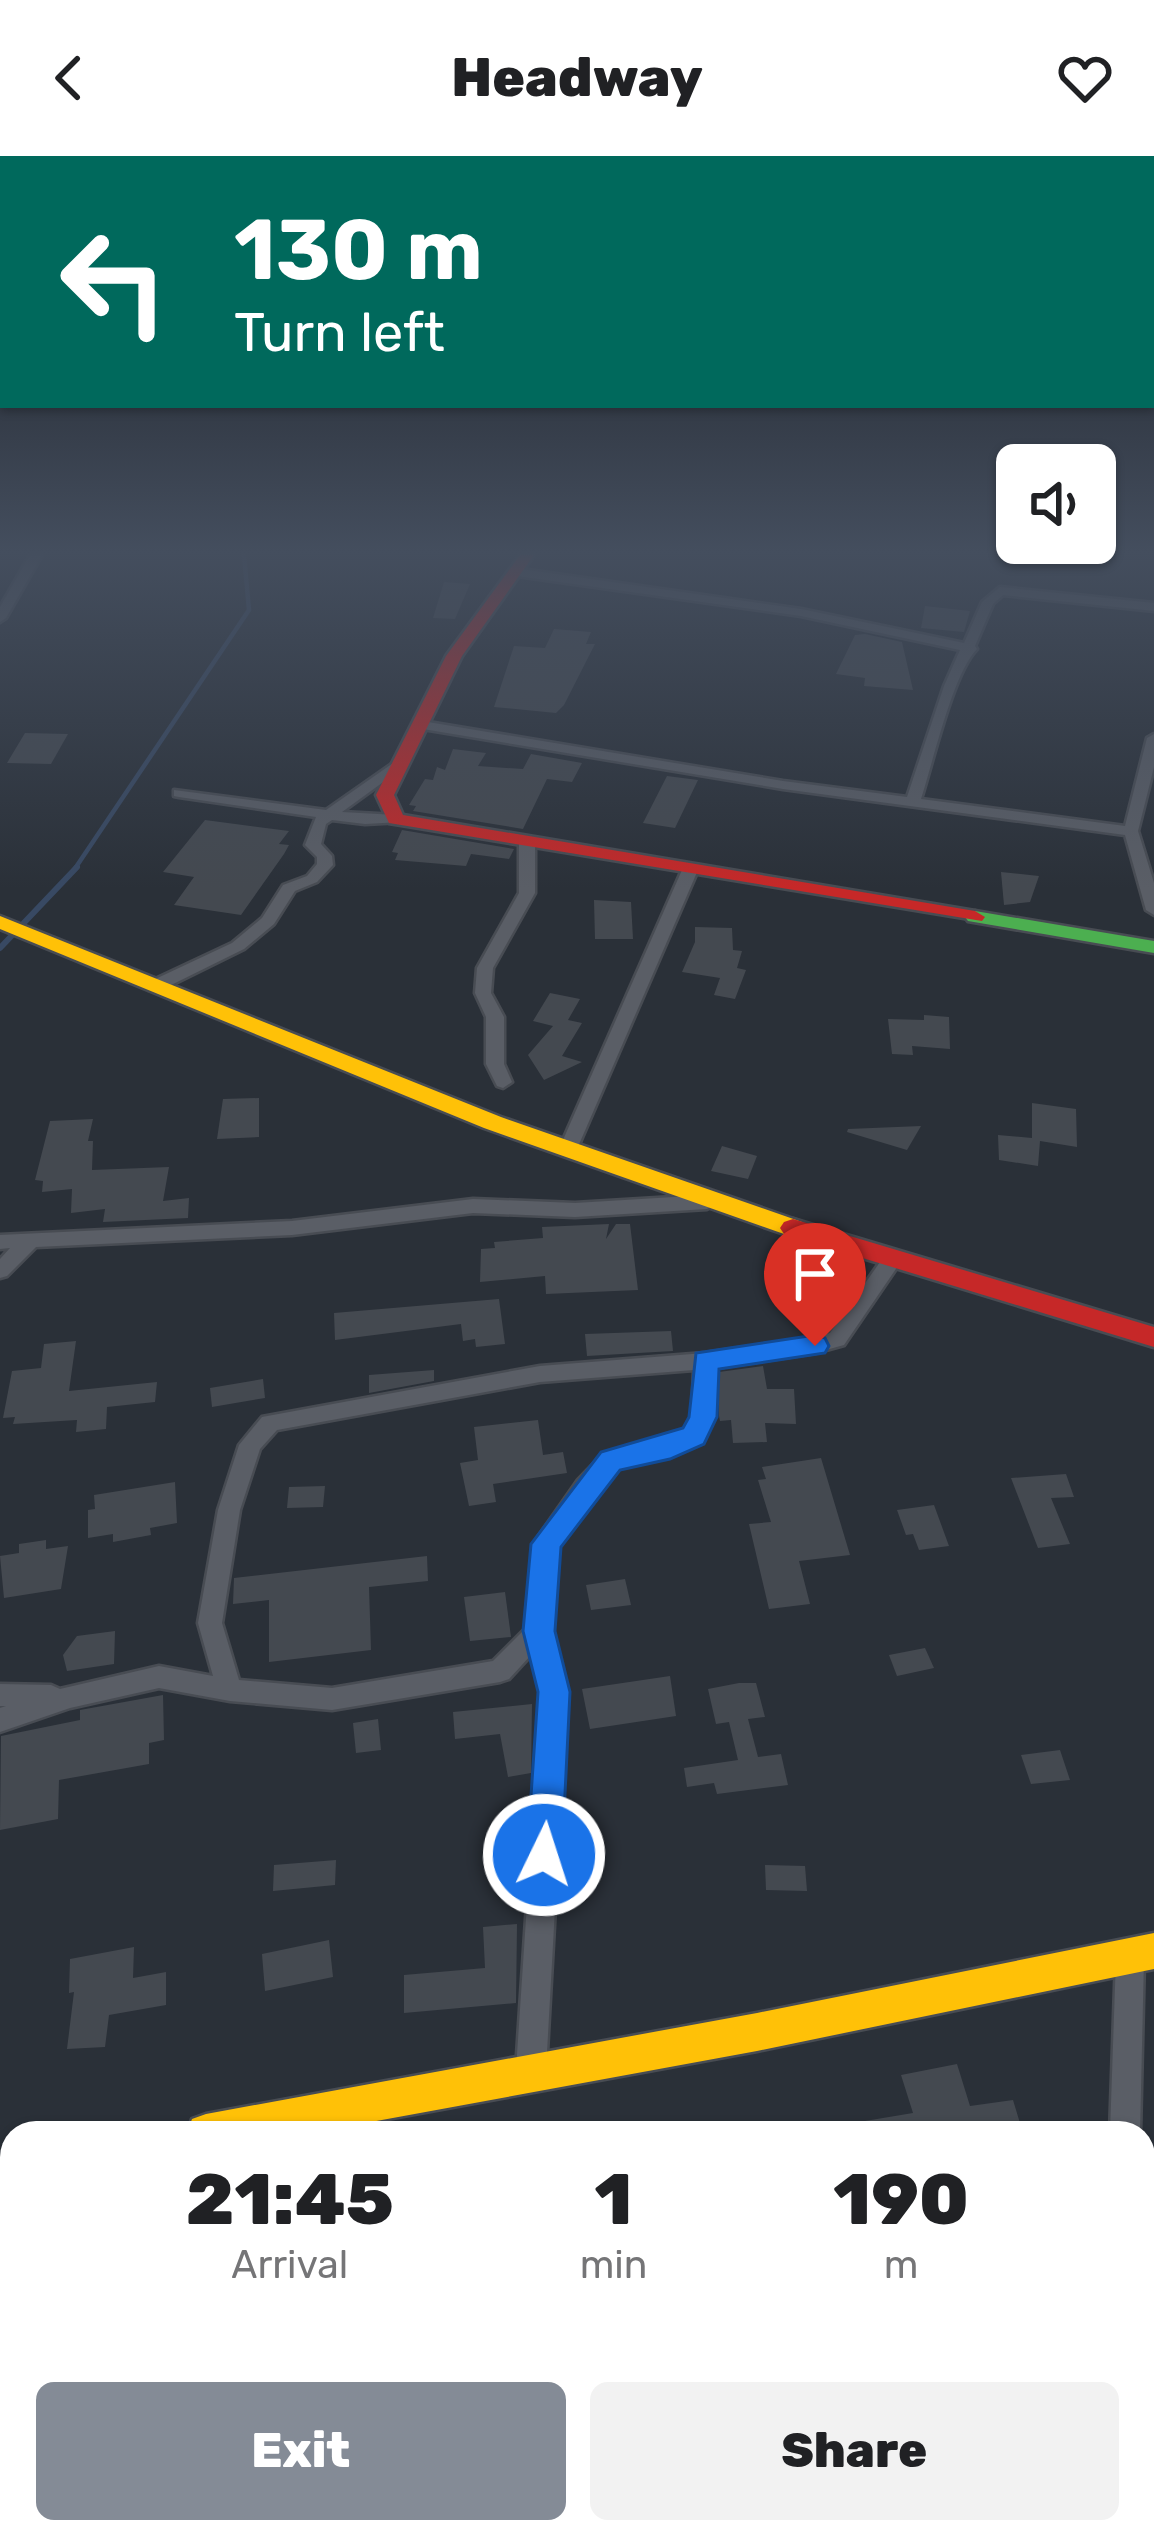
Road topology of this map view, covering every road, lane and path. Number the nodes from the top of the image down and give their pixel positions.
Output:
1 (449, 666) edge
2 (961, 666) edge
3 (422, 725) junction
4 (1154, 737) edge
5 (401, 764) junction
6 (179, 793) dead end
7 (913, 802) junction
8 (332, 815) junction
9 (396, 819) junction
10 (1131, 830) junction
11 (527, 842) junction
12 (690, 870) junction
13 (1154, 910) edge
14 (0, 922) edge
15 (1154, 947) edge
16 (155, 986) junction
17 (503, 1082) dead end
18 (568, 1149) junction
19 (707, 1202) junction
20 (30, 1241) junction
21 (0, 1242) edge
22 (892, 1260) junction
23 (0, 1271) edge
24 (1154, 1336) edge
25 (705, 1361) junction
26 (539, 1631) junction
27 (230, 1690) junction
28 (0, 1696) edge
29 (70, 1697) junction
30 (0, 1720) edge
31 (1142, 1954) edge
32 (531, 2070) junction
33 (268, 2121) edge
34 (1126, 2121) edge

1 - 3 street
2 - 7 street
3 - 5 street
3 - 7 street
4 - 10 street
5 - 8 street
5 - 9 street
6 - 8 street
7 - 10 street
8 - 9 street
8 - 16 street
9 - 11 street
10 - 13 street
11 - 12 street
11 - 17 street
12 - 15 street
12 - 18 street
14 - 16 street
16 - 18 street
18 - 19 street
19 - 20 street
19 - 22 street
20 - 21 street
20 - 23 street
22 - 24 street
22 - 25 street
25 - 26 street
25 - 27 street
26 - 27 street
26 - 32 street
27 - 29 street
28 - 29 street
29 - 30 street
31 - 32 street
31 - 34 street
32 - 33 street

